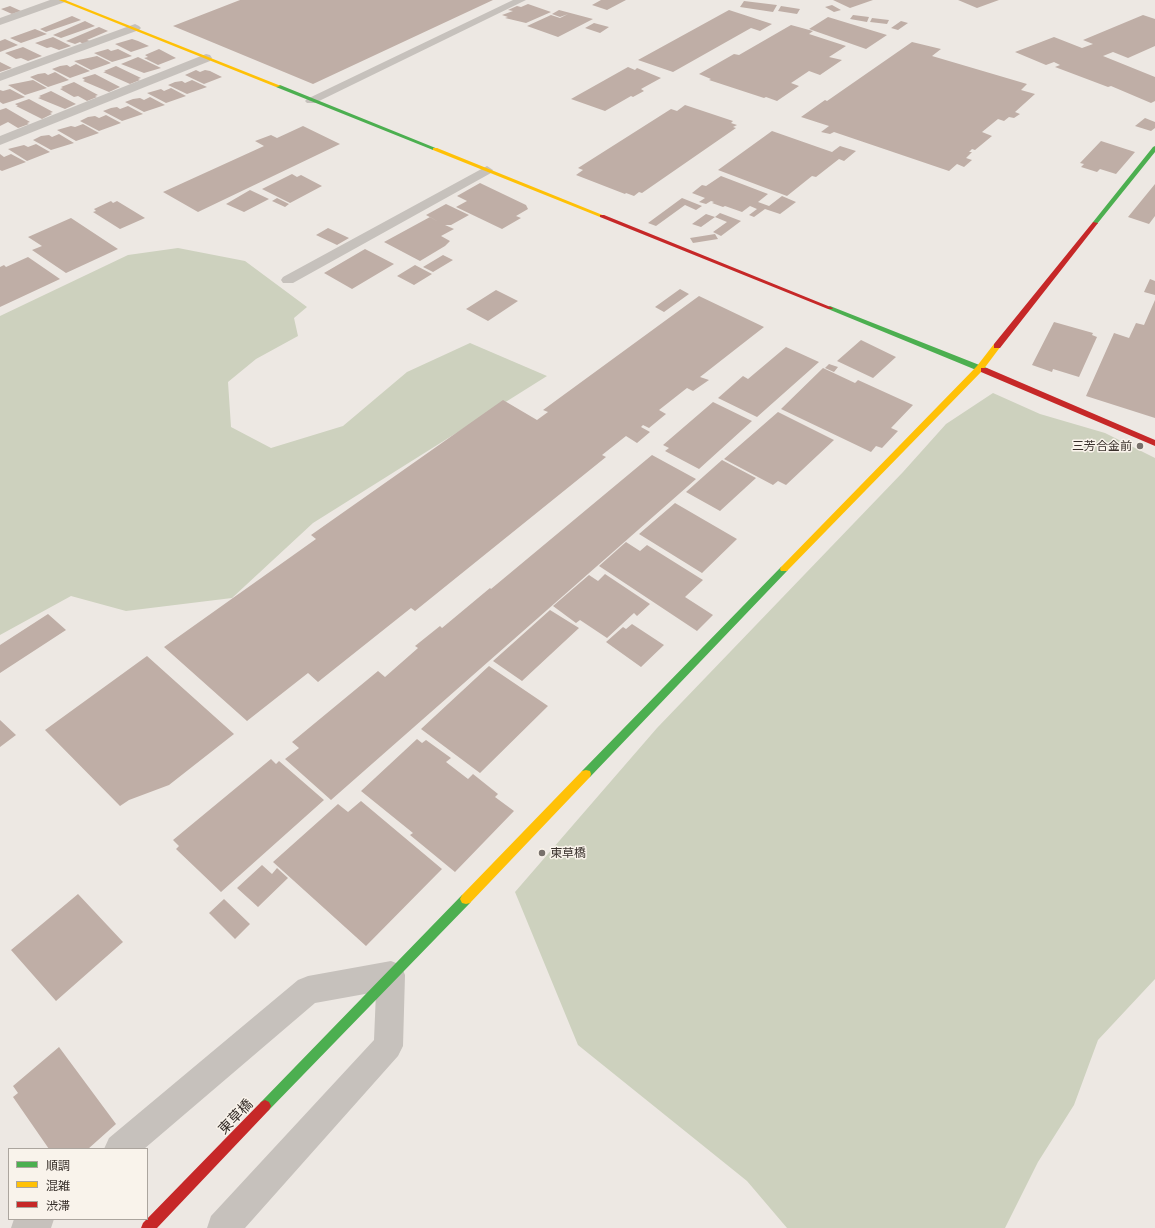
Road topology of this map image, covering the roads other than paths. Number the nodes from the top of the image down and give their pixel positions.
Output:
1 (60, 0) edge
2 (521, 0) edge
3 (0, 22) edge
4 (135, 28) junction
5 (206, 58) junction
6 (0, 77) edge
7 (312, 101) junction
8 (0, 141) edge
9 (1155, 148) edge
10 (487, 170) junction
11 (288, 280) dead end
12 (980, 368) junction
13 (1155, 443) edge
14 (391, 975) junction
15 (121, 1148) edge
16 (37, 1220) edge
17 (27, 1228) edge
18 (148, 1228) edge
19 (223, 1228) edge

1 - 3 street
1 - 4 street
2 - 7 lane
4 - 5 street
4 - 6 street
5 - 7 street
5 - 8 street
7 - 10 street
9 - 12 street, 東草橋
10 - 11 lane
10 - 12 street
12 - 13 street
12 - 14 street, 東草橋
14 - 15 street
14 - 18 street, 東草橋
14 - 19 street
16 - 17 street

